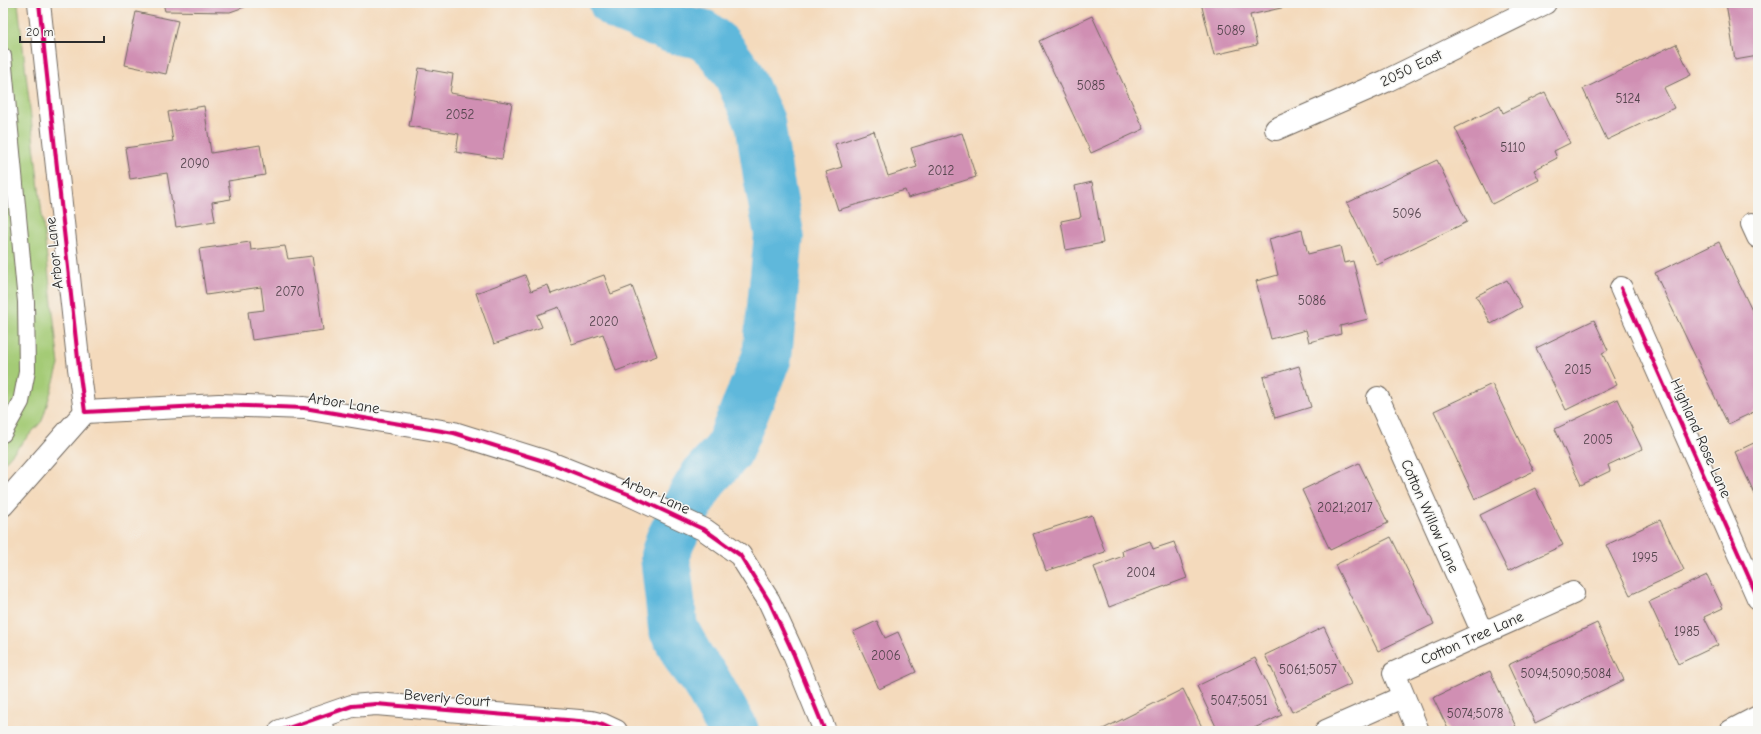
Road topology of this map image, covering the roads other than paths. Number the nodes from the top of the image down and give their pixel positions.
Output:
1 (39, 3) edge
2 (1545, 3) edge
3 (3, 56) edge
4 (1276, 130) dead end
5 (1621, 288) dead end
6 (1378, 398) dead end
7 (85, 412) junction
8 (3, 434) edge
9 (3, 505) edge
10 (1573, 593) dead end
11 (1758, 598) edge
12 (1482, 633) junction
13 (1404, 697) junction
14 (1758, 717) edge
15 (324, 724) edge
16 (615, 730) edge
17 (280, 731) edge
18 (825, 731) edge
19 (1326, 731) edge
20 (1418, 731) edge
21 (1731, 731) edge

1 - 7 street, Arbor Lane
2 - 4 street, 2050 East
3 - 8 lane
5 - 11 street, Highland Rose Lane
6 - 12 street, Cotton Willow Lane
7 - 9 street
7 - 18 street, Arbor Lane
10 - 12 street, Cotton Tree Lane
12 - 13 street, Cotton Tree Lane
13 - 19 street
13 - 20 street, Cotton Tree Lane
14 - 21 street
15 - 16 street, Beverly Court
15 - 17 street, Beverly Court

